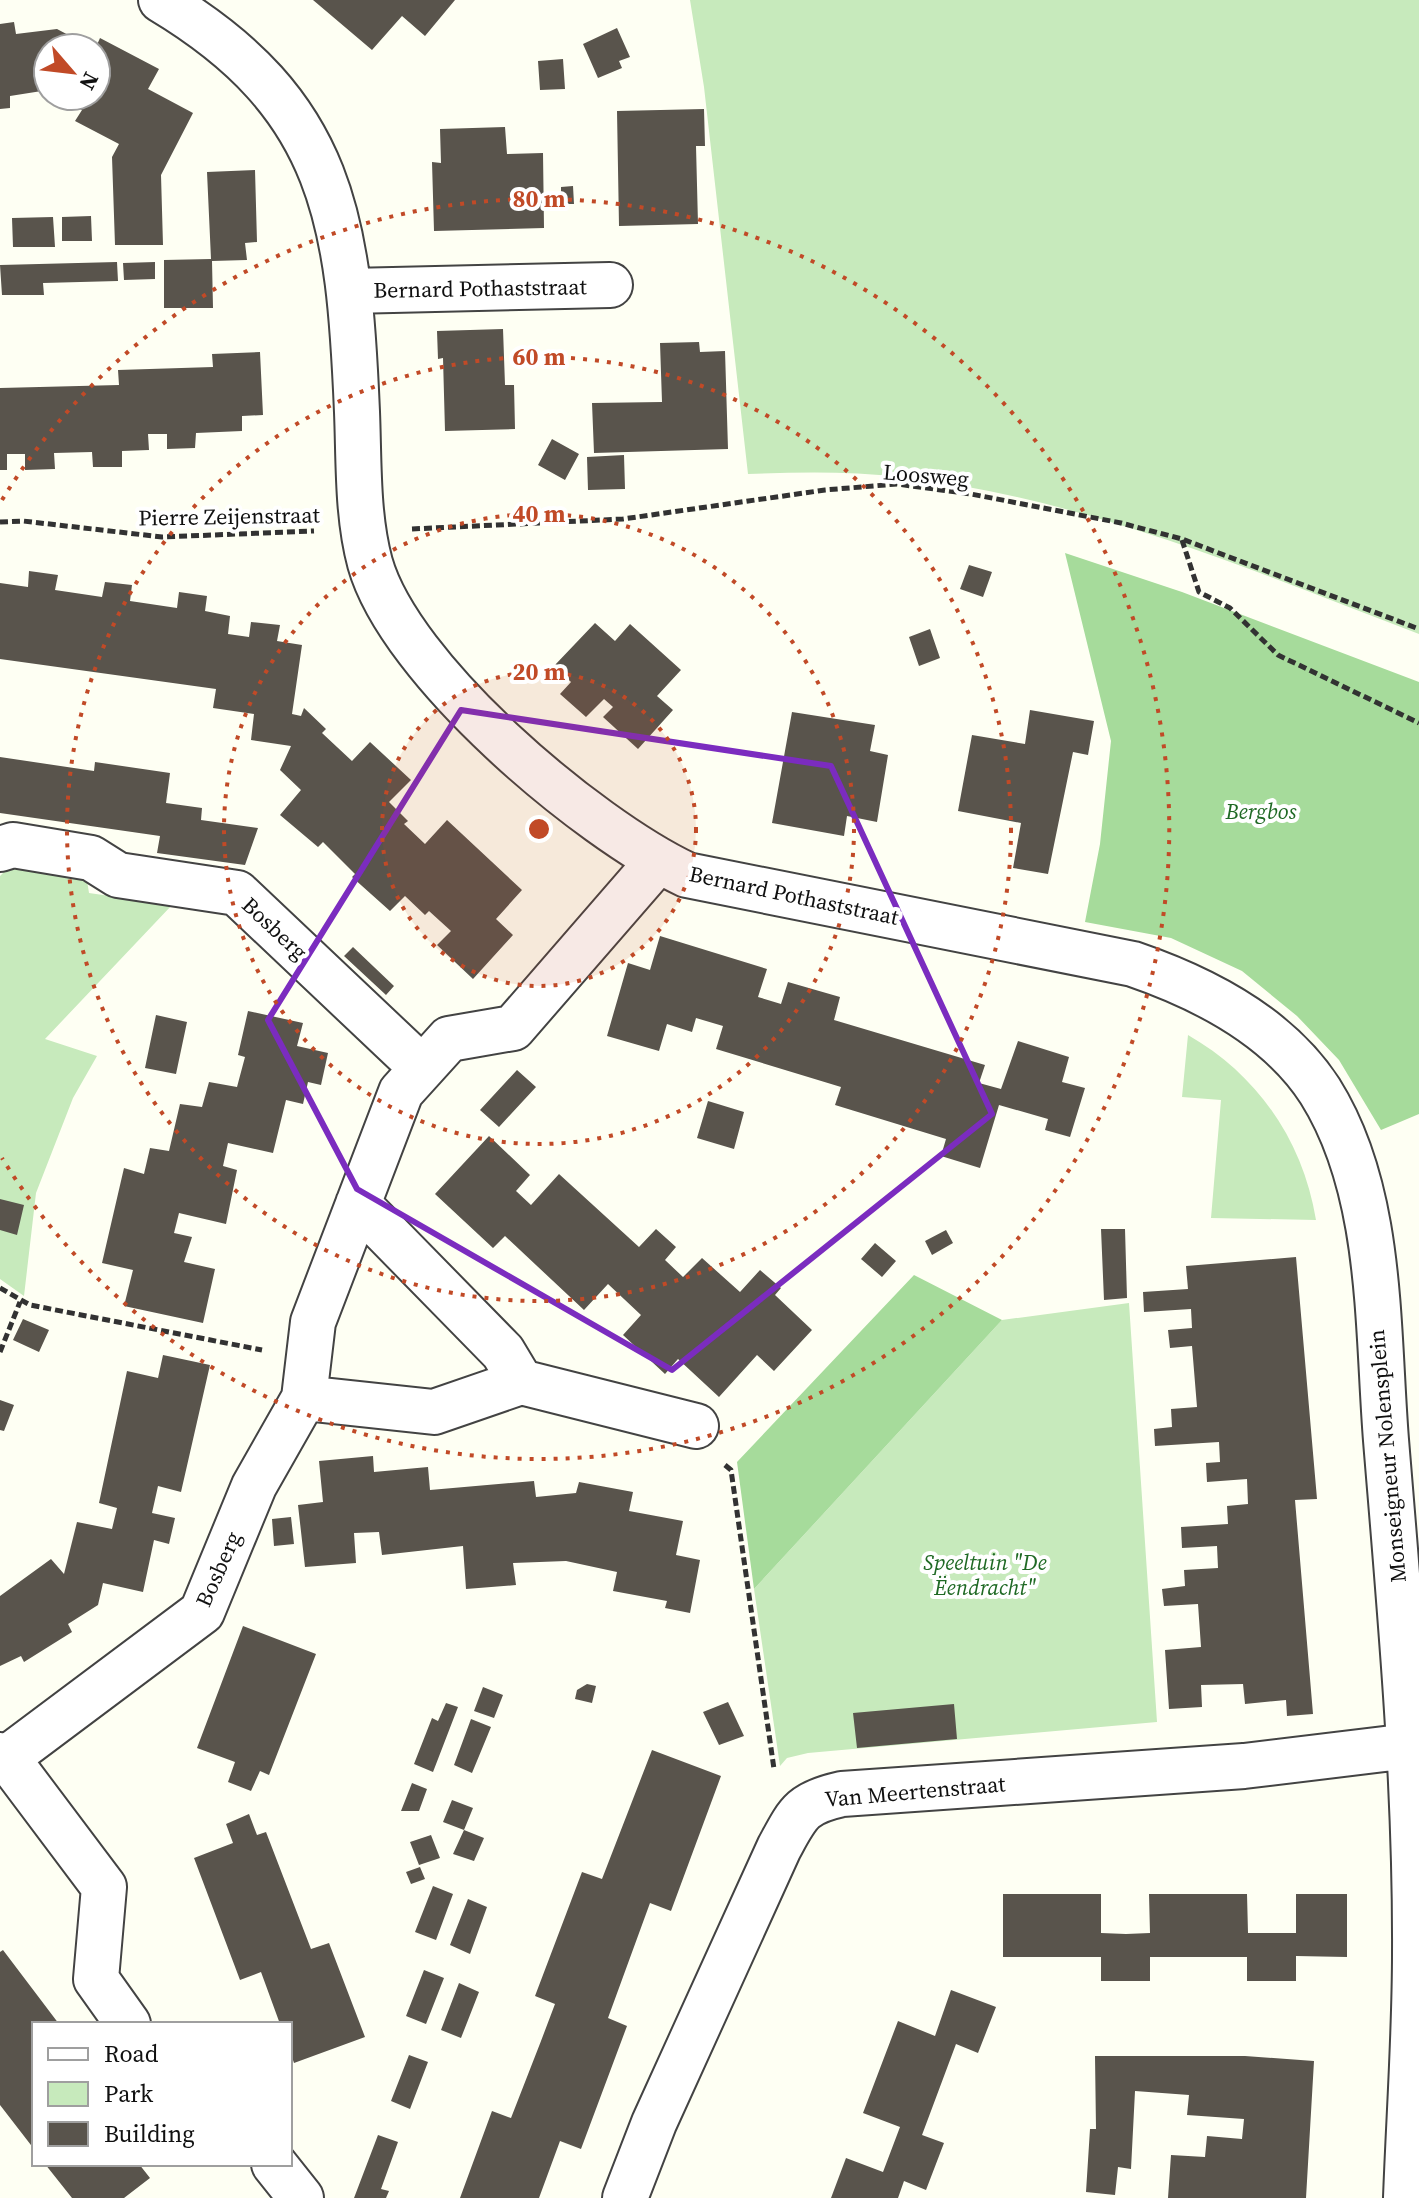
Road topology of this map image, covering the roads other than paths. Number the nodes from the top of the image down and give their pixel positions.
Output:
1 (161, 0) edge
2 (210, 13) edge
3 (610, 285) dead end
4 (350, 291) junction
5 (0, 849) edge
6 (658, 861) junction
7 (421, 1067) junction
8 (358, 1204) junction
9 (1370, 1245) joint
10 (307, 1380) junction
11 (521, 1382) junction
12 (696, 1426) road end
13 (1408, 1573) edge
14 (1409, 1746) junction
15 (4, 1756) edge
16 (1417, 1955) edge
17 (127, 2022) edge
18 (276, 2166) edge
19 (301, 2198) edge
20 (625, 2198) edge
21 (1406, 2198) edge

1 - 2 street, Bernard Pothaststraat
2 - 4 street, Bernard Pothaststraat
3 - 4 street, Bernard Pothaststraat
4 - 6 street, Bernard Pothaststraat
5 - 7 street, Bosberg
6 - 7 street, Bosberg
6 - 9 street, Bernard Pothaststraat
7 - 8 street, Bosberg
8 - 10 street, Bosberg
8 - 11 street
9 - 13 street, Monseigneur Nolensplein
10 - 11 street
10 - 15 street, Bosberg
11 - 12 street
13 - 14 street, Monseigneur Nolensplein
14 - 16 street, Monseigneur Nolensplein
14 - 20 street, Van Meertenstraat
15 - 17 street, Bosberg
16 - 21 street, Monseigneur Nolensplein
18 - 19 street

